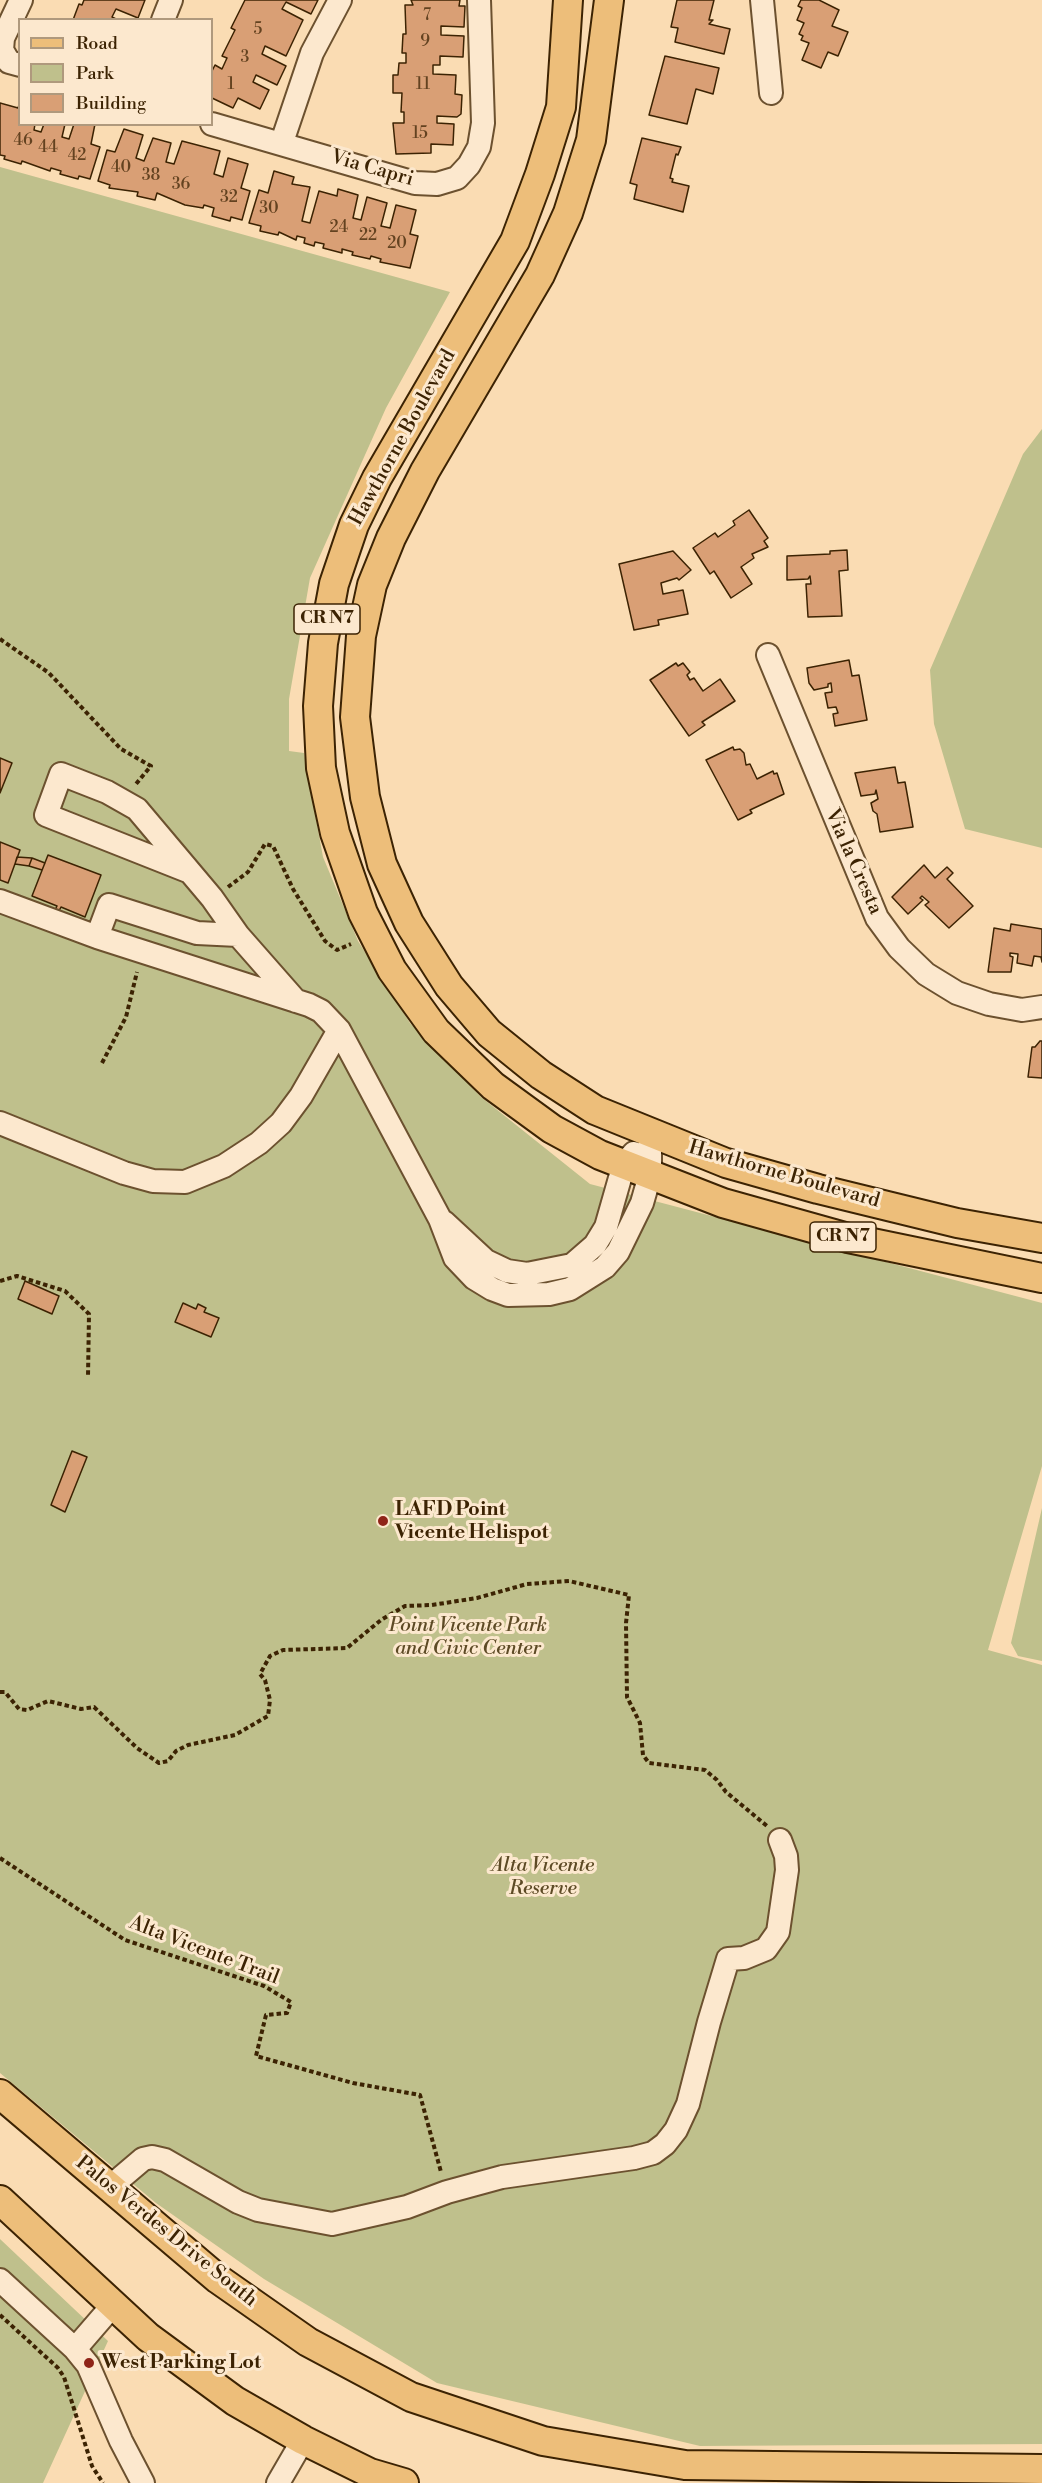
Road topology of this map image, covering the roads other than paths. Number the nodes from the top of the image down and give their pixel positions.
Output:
1 (21, 0) edge
2 (171, 0) edge
3 (340, 0) edge
4 (479, 0) edge
5 (568, 0) edge
6 (762, 0) edge
7 (609, 2) edge
8 (164, 18) edge
9 (1, 50) edge
10 (18, 64) edge
11 (771, 93) dead end
12 (213, 124) edge
13 (282, 142) junction
14 (768, 656) dead end
15 (190, 872) junction
16 (0, 901) edge
17 (238, 935) junction
18 (97, 937) junction
19 (296, 1001) junction
20 (1042, 1007) edge
21 (339, 1030) junction
22 (0, 1123) edge
23 (650, 1133) junction
24 (637, 1170) junction
25 (1042, 1238) edge
26 (1042, 1278) edge
27 (780, 1840) road end
28 (0, 2094) edge
29 (110, 2187) junction
30 (0, 2200) edge
31 (0, 2280) edge
32 (113, 2305) junction
33 (75, 2349) junction
34 (303, 2440) junction
35 (1042, 2469) edge
36 (143, 2483) edge
37 (278, 2483) edge
38 (404, 2483) edge

1 - 9 street
2 - 8 street
3 - 13 street
4 - 13 street, Via Capri
5 - 24 main road, Hawthorne Boulevard / CR N7
6 - 11 street
7 - 23 main road, Hawthorne Boulevard / CR N7
9 - 10 street
12 - 13 street, Via Capri
14 - 20 street, Via la Cresta
15 - 15 street
15 - 17 street
16 - 18 street
17 - 18 street
17 - 19 street
18 - 19 street
19 - 21 street
21 - 22 street
21 - 24 street
23 - 24 street
23 - 25 main road, Hawthorne Boulevard / CR N7
24 - 26 main road, Hawthorne Boulevard / CR N7
27 - 29 street
28 - 29 main road, Palos Verdes Drive South
29 - 35 main road, Palos Verdes Drive South
30 - 32 main road
31 - 33 street
32 - 33 street
32 - 34 main road
33 - 36 street
34 - 37 street
34 - 38 main road

